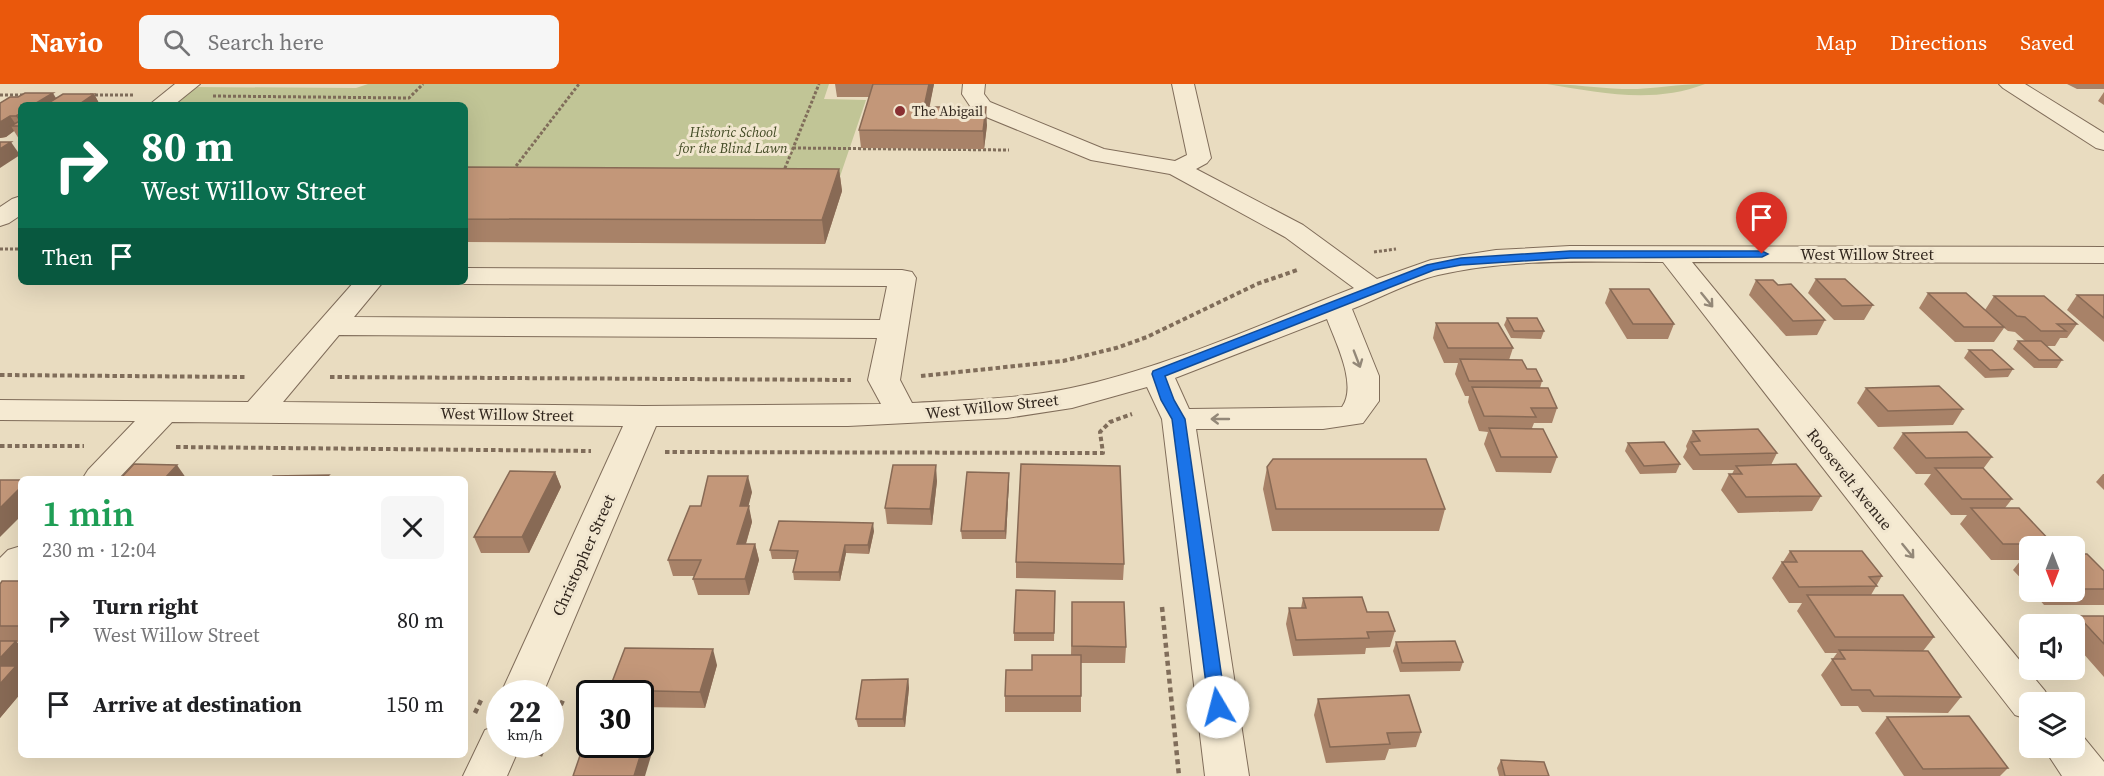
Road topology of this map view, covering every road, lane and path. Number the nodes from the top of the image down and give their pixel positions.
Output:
1 (423, 84) edge
2 (579, 84) edge
3 (819, 84) edge
4 (974, 84) edge
5 (1183, 84) edge
6 (2010, 84) edge
7 (198, 90) edge
8 (0, 95) edge
9 (34, 95) edge
10 (80, 95) edge
11 (137, 95) dead end
12 (364, 97) junction
13 (168, 102) edge
14 (366, 102) edge
15 (2104, 143) edge
16 (793, 148) junction
17 (1013, 150) dead end
18 (1178, 170) junction
19 (508, 175) edge
20 (782, 176) edge
21 (18, 206) edge
22 (0, 218) edge
23 (1407, 248) dead end
24 (0, 249) edge
25 (18, 249) edge
26 (1671, 254) junction
27 (2104, 255) edge
28 (1333, 259) junction
29 (468, 276) edge
30 (366, 285) edge
31 (1373, 289) junction
32 (1336, 304) junction
33 (331, 326) junction
34 (892, 329) junction
35 (1158, 374) junction
36 (0, 375) edge
37 (287, 377) junction
38 (884, 380) junction
39 (0, 410) edge
40 (164, 411) junction
41 (258, 411) junction
42 (1135, 413) dead end
43 (902, 414) junction
44 (644, 416) junction
45 (1178, 419) junction
46 (0, 446) edge
47 (130, 447) junction
48 (629, 451) junction
49 (102, 476) edge
50 (18, 563) edge
51 (0, 582) edge
52 (1162, 603) dead end
53 (528, 680) edge
54 (2021, 692) edge
55 (493, 758) edge
56 (2074, 758) edge
57 (485, 776) edge
58 (1179, 776) edge
59 (1227, 776) edge
60 (2088, 776) edge

1 - 12 path
2 - 19 path
3 - 16 path
4 - 18 street
5 - 18 street
6 - 15 street
7 - 12 path
7 - 13 street
8 - 9 path
10 - 11 path
12 - 14 path
16 - 17 path
16 - 20 path
18 - 28 street
21 - 22 street
23 - 28 path
24 - 25 path
26 - 27 street, West Willow Street
26 - 31 street, West Willow Street
26 -> 54 street, Roosevelt Avenue
28 - 31 street
28 - 38 path
29 - 34 street
30 - 33 street
31 - 32 street, West Willow Street
32 - 35 street, West Willow Street
32 -> 45 street
33 - 34 street
33 - 37 street
34 - 38 street
35 - 43 street, West Willow Street
35 - 45 street
36 - 37 path
37 - 38 path
37 - 41 street
38 - 43 street
39 - 40 street, West Willow Street
40 - 41 street, West Willow Street
40 - 47 street
41 - 44 street, West Willow Street
42 - 48 path
43 - 44 street, West Willow Street
44 - 48 street, Christopher Street
45 - 59 street
46 - 47 path
47 - 48 path
47 - 49 street
48 - 53 street, Christopher Street
50 - 51 street
52 - 58 path
55 - 57 street
56 - 60 street

